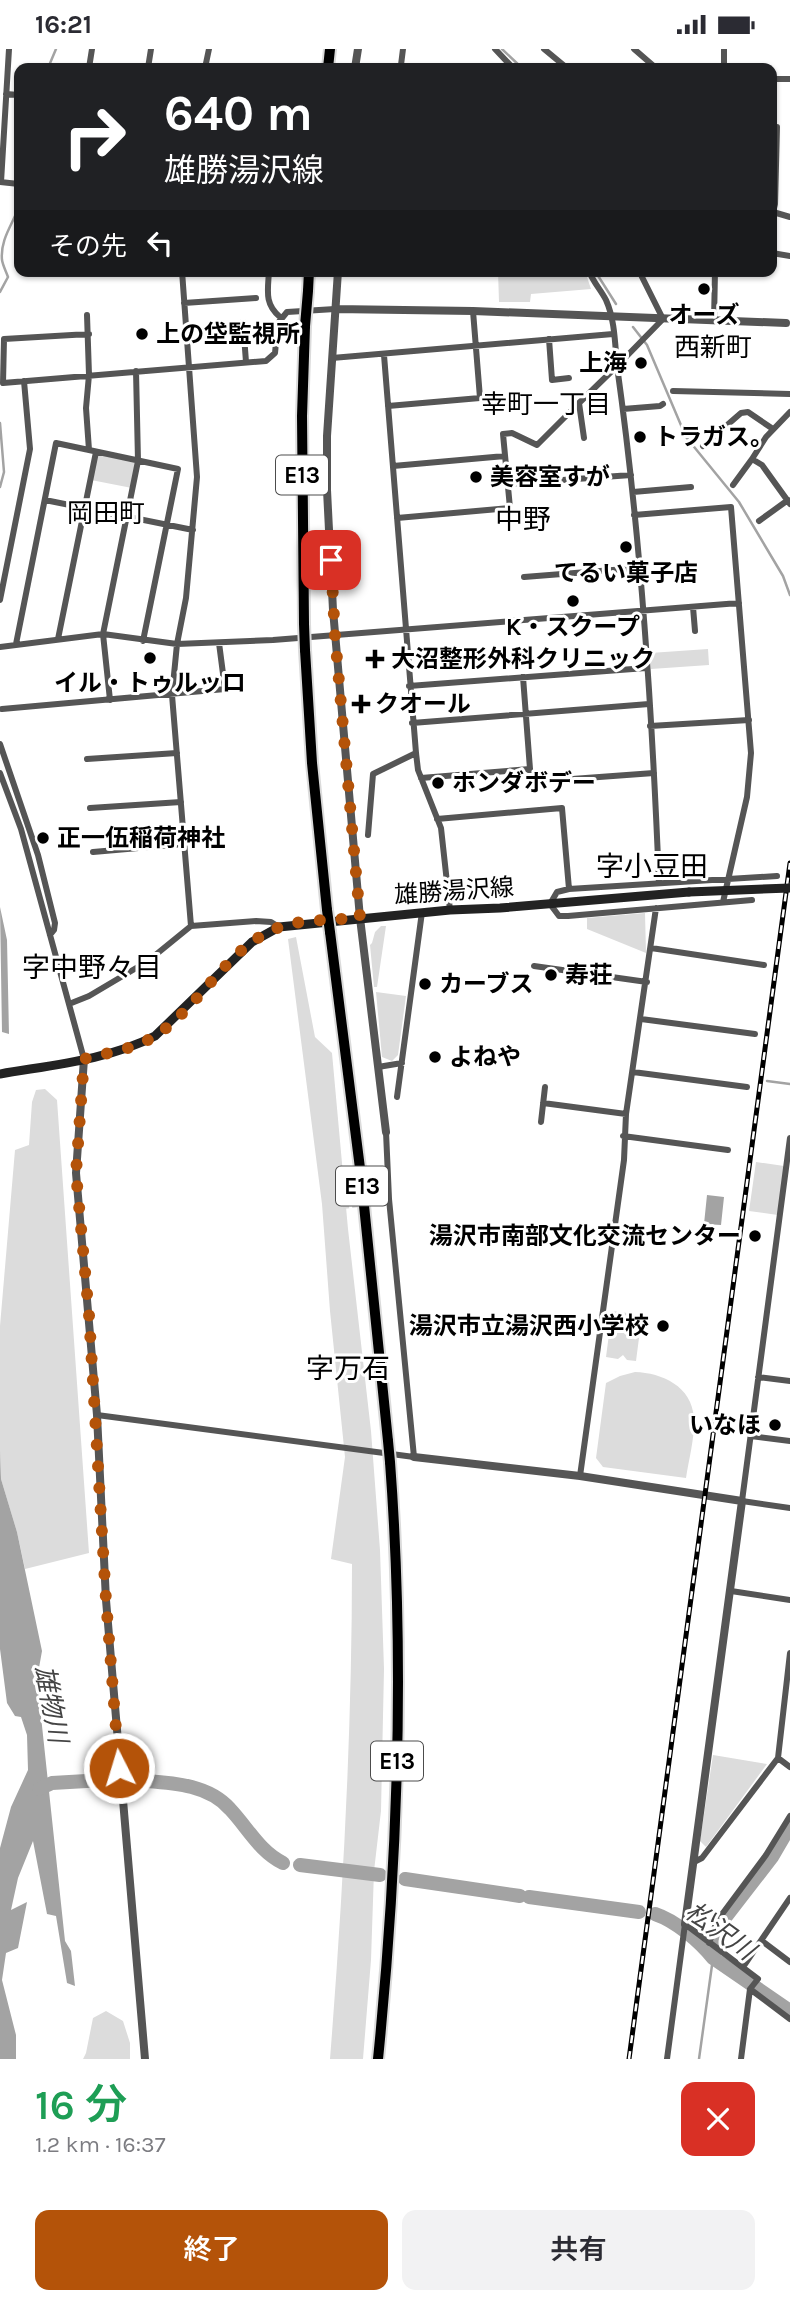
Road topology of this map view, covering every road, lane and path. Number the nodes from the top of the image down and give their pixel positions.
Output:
1 (9, 49) edge
2 (495, 49) edge
3 (544, 49) edge
4 (634, 49) edge
5 (508, 63) edge
6 (561, 63) edge
7 (650, 63) edge
8 (6, 94) junction
9 (14, 95) edge
10 (1, 182) edge
11 (182, 277) edge
12 (269, 277) edge
13 (308, 277) edge
14 (338, 277) edge
15 (591, 277) edge
16 (642, 277) edge
17 (715, 277) edge
18 (256, 298) dead end
19 (184, 303) junction
20 (335, 309) junction
21 (472, 311) junction
22 (87, 315) dead end
23 (280, 317) junction
24 (611, 318) junction
25 (663, 319) junction
26 (714, 321) junction
27 (243, 322) dead end
28 (788, 325) edge
29 (89, 334) junction
30 (613, 334) junction
31 (549, 339) junction
32 (475, 346) junction
33 (384, 355) junction
34 (332, 358) junction
35 (246, 362) junction
36 (617, 366) junction
37 (189, 367) junction
38 (136, 371) junction
39 (89, 375) junction
40 (569, 378) dead end
41 (24, 381) junction
42 (673, 391) dead end
43 (790, 394) edge
44 (579, 403) junction
45 (663, 404) dead end
46 (388, 406) junction
47 (623, 409) junction
48 (790, 412) edge
49 (773, 429) junction
50 (584, 438) dead end
51 (703, 446) dead end
52 (93, 451) junction
53 (505, 456) junction
54 (752, 459) junction
55 (138, 461) junction
56 (393, 466) junction
57 (631, 475) junction
58 (508, 484) junction
59 (733, 485) dead end
60 (691, 487) dead end
61 (633, 492) junction
62 (45, 500) junction
63 (789, 502) edge
64 (85, 509) junction
65 (634, 515) junction
66 (127, 517) junction
67 (397, 518) junction
68 (759, 521) dead end
69 (167, 525) junction
70 (192, 530) junction
71 (638, 568) junction
72 (524, 577) dead end
73 (0, 600) edge
74 (739, 603) junction
75 (692, 607) junction
76 (642, 611) junction
77 (405, 629) junction
78 (695, 631) dead end
79 (103, 634) junction
80 (335, 636) junction
81 (58, 639) junction
82 (143, 641) junction
83 (219, 643) junction
84 (16, 644) junction
85 (177, 644) junction
86 (0, 647) edge
87 (646, 668) junction
88 (523, 677) junction
89 (409, 686) junction
90 (172, 695) junction
91 (110, 700) junction
92 (649, 704) junction
93 (2, 709) dead end
94 (526, 713) junction
95 (749, 720) junction
96 (412, 723) junction
97 (650, 726) junction
98 (0, 744) edge
99 (177, 753) junction
100 (416, 753) junction
101 (87, 759) dead end
102 (530, 769) junction
103 (0, 773) edge
104 (654, 773) junction
105 (421, 778) junction
106 (180, 802) junction
107 (90, 808) dead end
108 (437, 819) junction
109 (368, 835) dead end
110 (184, 844) junction
111 (93, 852) dead end
112 (777, 876) dead end
113 (728, 879) junction
114 (659, 883) junction
115 (790, 888) edge
116 (569, 889) junction
117 (752, 900) dead end
118 (723, 902) junction
119 (550, 904) junction
120 (656, 908) junction
121 (450, 910) junction
122 (422, 912) junction
123 (360, 918) junction
124 (191, 926) junction
125 (279, 927) junction
126 (50, 935) junction
127 (651, 949) junction
128 (764, 965) dead end
129 (534, 967) dead end
130 (647, 982) junction
131 (69, 1004) junction
132 (641, 1019) junction
133 (755, 1034) dead end
134 (84, 1059) junction
135 (402, 1063) junction
136 (378, 1067) junction
137 (633, 1072) junction
138 (0, 1074) edge
139 (545, 1087) dead end
140 (747, 1087) dead end
141 (397, 1097) dead end
142 (543, 1103) junction
143 (626, 1114) junction
144 (541, 1122) dead end
145 (386, 1132) joint
146 (623, 1136) junction
147 (790, 1138) edge
148 (728, 1150) dead end
149 (789, 1158) edge
150 (388, 1199) junction
151 (378, 1202) tunnel mouth
152 (758, 1377) junction
153 (790, 1381) edge
154 (97, 1415) junction
155 (751, 1436) junction
156 (790, 1441) edge
157 (414, 1457) junction
158 (580, 1476) junction
159 (742, 1501) junction
160 (790, 1509) edge
161 (730, 1591) junction
162 (790, 1600) edge
163 (790, 1653) edge
164 (778, 1758) junction
165 (790, 1767) edge
166 (790, 1816) edge
167 (786, 1828) edge
168 (694, 1862) junction
169 (790, 1898) edge
170 (685, 1924) junction
171 (762, 1941) junction
172 (709, 1943) junction
173 (790, 1962) edge
174 (743, 1967) junction
175 (750, 1989) junction
176 (790, 2019) edge
177 (145, 2059) edge
178 (378, 2059) edge
179 (667, 2059) edge
180 (741, 2059) edge

1 - 8 street
2 - 5 street
3 - 6 street
4 - 7 street
8 - 9 street
8 - 10 street
11 - 19 street
12 - 23 street
13 - 178 highway, E13, bridge
14 - 20 street
15 - 24 street
16 - 25 street
17 - 26 street
18 - 19 street
19 - 37 street
20 - 21 street
20 - 23 street
20 - 34 street
21 - 24 street
21 - 32 street
22 - 29 street
23 - 35 street
24 - 25 street
24 - 30 street
25 - 26 street
25 - 36 street
26 - 28 street
27 - 35 street
29 - 39 street
29 - 41 street
30 - 31 street
30 - 36 street
31 - 32 street
31 - 40 street
32 - 33 street
32 - 46 street
33 - 34 street
33 - 46 street
34 - 80 street
35 - 37 street
36 - 44 street
36 - 47 street
37 - 38 street
37 - 70 street
38 - 39 street
38 - 55 street
39 - 41 street
39 - 52 street
41 - 73 street
42 - 43 street
44 - 50 street
44 - 53 street
45 - 47 street
46 - 56 street
47 - 57 street
48 - 49 street
49 - 51 street
49 - 54 street
52 - 55 street
52 - 62 street
52 - 64 street
53 - 56 street
53 - 58 street
54 - 59 street
54 - 63 street
55 - 66 street
55 - 69 street
56 - 67 street
57 - 58 street
57 - 61 street
58 - 67 street
60 - 61 street
61 - 65 street
62 - 64 street
62 - 84 street
63 - 68 street
64 - 66 street
64 - 81 street
65 - 71 street
65 - 74 street
66 - 69 street
66 - 79 street
67 - 77 street
69 - 70 street
69 - 82 street
70 - 85 street
71 - 72 street
71 - 76 street
74 - 75 street
74 - 95 street
75 - 76 street
75 - 78 street
76 - 77 street
76 - 87 street
77 - 80 street
77 - 89 street
79 - 81 street
79 - 82 street
79 - 91 street
80 - 83 street
80 - 123 street
81 - 84 street
82 - 85 street
83 - 85 street
83 - 90 street
84 - 86 street
85 - 90 street
87 - 88 street
87 - 92 street
88 - 89 street
88 - 94 street
89 - 96 street
90 - 91 street
90 - 99 street
91 - 93 street
92 - 94 street
92 - 97 street
94 - 96 street
94 - 102 street
95 - 97 street
95 - 113 street
96 - 100 street
97 - 104 street
98 - 126 street
99 - 101 street
99 - 106 street
100 - 105 street
100 - 109 street
102 - 104 street
102 - 105 street
103 - 126 street
104 - 114 street
105 - 108 street
106 - 107 street
106 - 110 street
108 - 116 street
108 - 121 street
110 - 111 street
110 - 124 street
112 - 113 street
113 - 114 street
113 - 118 street
114 - 116 street
115 - 119 main road, 雄勝湯沢線, bridge
116 - 119 street
117 - 118 street
118 - 120 street
119 - 120 street
119 - 121 main road, 雄勝湯沢線
120 - 127 street
121 - 122 main road, 雄勝湯沢線
122 - 123 main road, 雄勝湯沢線
122 - 135 street
123 - 125 main road, 雄勝湯沢線
123 - 136 street
124 - 125 street
124 - 131 street
125 - 134 main road, 雄勝湯沢線
126 - 131 street
127 - 128 street
127 - 130 street
129 - 130 street
130 - 132 street
131 - 134 street
132 - 133 street
132 - 137 street
134 - 138 main road, 雄勝湯沢線
134 - 154 street
135 - 136 street
135 - 141 street
136 - 145 street
137 - 140 street
137 - 143 street
139 - 142 street
142 - 143 street
142 - 144 street
143 - 146 street
145 - 150 street
146 - 148 street
146 - 158 street
147 - 149 street
149 - 152 street
150 - 151 street
150 - 157 street
152 - 153 street
152 - 155 street
154 - 157 street
154 - 177 street
155 - 156 street
155 - 159 street
157 - 158 street
158 - 159 street
159 - 160 street
159 - 161 street
161 - 162 street
161 - 168 street
163 - 164 street
164 - 165 street
164 - 168 street
166 - 167 street
167 - 172 street
168 - 170 street
169 - 171 street
170 - 172 street
170 - 179 street
171 - 173 street
171 - 174 street
172 - 174 street
174 - 175 street
175 - 176 street
175 - 180 street

